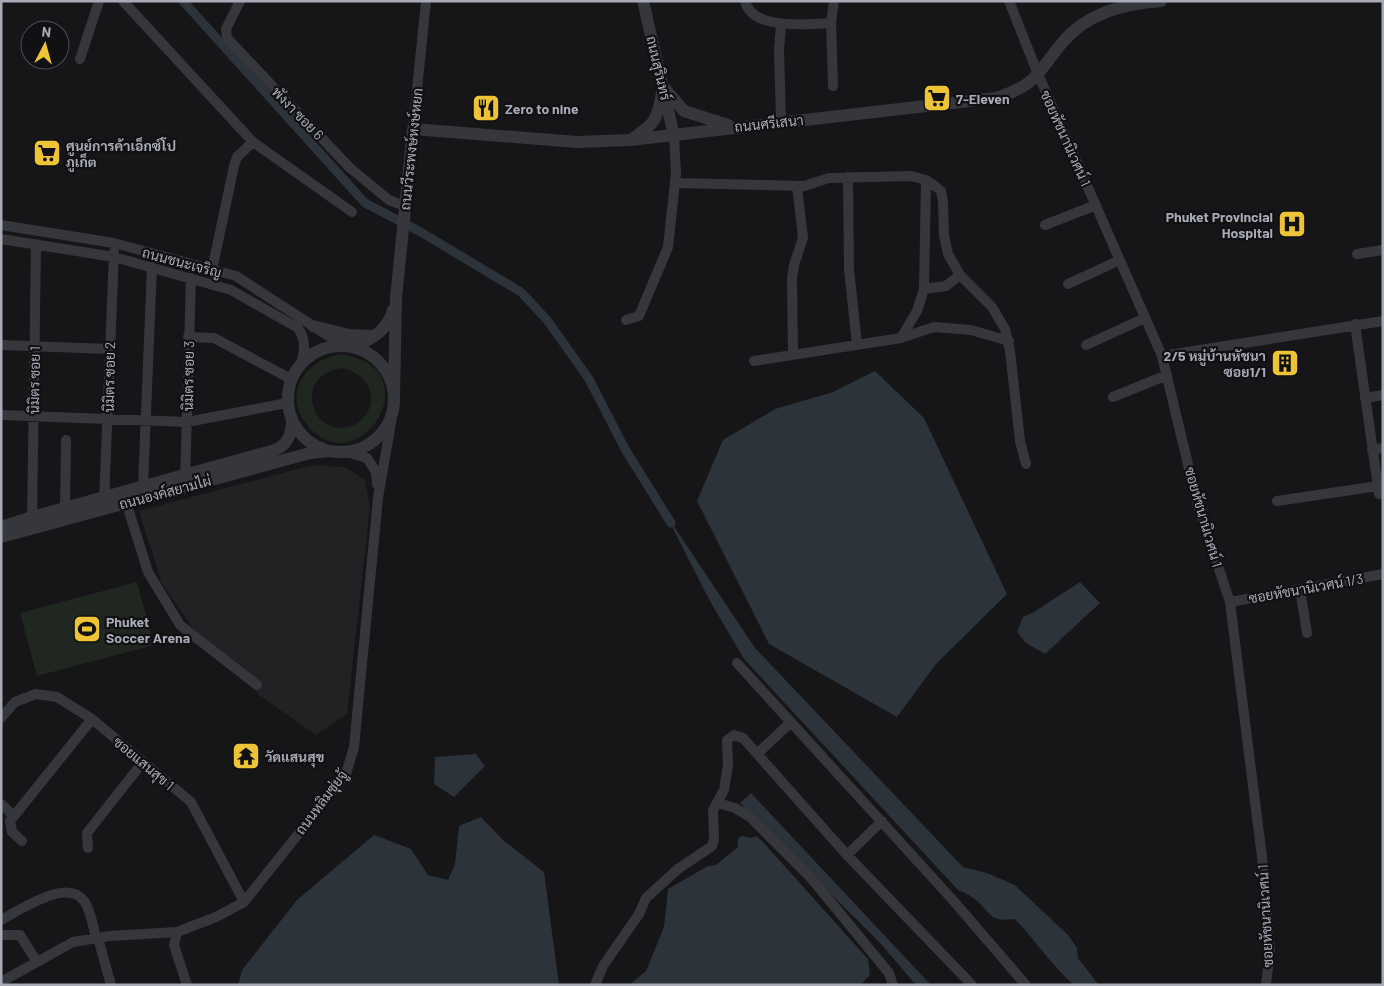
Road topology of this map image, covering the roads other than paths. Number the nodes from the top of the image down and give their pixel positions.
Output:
1 (98, 1) edge
2 (123, 1) edge
3 (240, 1) edge
4 (426, 1) edge
5 (643, 1) edge
6 (745, 1) edge
7 (834, 1) edge
8 (1009, 1) edge
9 (1161, 1) edge
10 (1126, 3) edge
11 (831, 24) junction
12 (781, 26) junction
13 (80, 59) dead end
14 (1038, 74) junction
15 (833, 86) dead end
16 (663, 88) junction
17 (782, 122) junction
18 (734, 127) junction
19 (413, 129) junction
20 (674, 136) junction
21 (630, 140) junction
22 (253, 142) junction
23 (848, 177) junction
24 (926, 180) junction
25 (675, 183) junction
26 (798, 186) junction
27 (1096, 205) junction
28 (405, 209) junction
29 (352, 212) dead end
30 (1, 225) edge
31 (1045, 225) dead end
32 (1, 239) edge
33 (114, 243) junction
34 (36, 244) junction
35 (1383, 250) edge
36 (1357, 254) dead end
37 (114, 257) junction
38 (1120, 260) junction
39 (152, 267) junction
40 (212, 270) junction
41 (960, 275) junction
42 (191, 278) junction
43 (1068, 284) dead end
44 (924, 289) junction
45 (396, 298) junction
46 (1146, 318) junction
47 (626, 320) dead end
48 (1383, 320) edge
49 (1355, 324) junction
50 (313, 326) junction
51 (188, 336) junction
52 (376, 336) junction
53 (901, 338) junction
54 (1009, 341) junction
55 (1, 345) edge
56 (857, 345) junction
57 (1086, 345) dead end
58 (35, 346) junction
59 (349, 347) junction
60 (109, 349) junction
61 (793, 355) junction
62 (1162, 356) junction
63 (754, 361) dead end
64 (301, 363) junction
65 (1167, 376) junction
66 (291, 379) junction
67 (1383, 395) edge
68 (394, 396) junction
69 (1113, 397) dead end
70 (1365, 398) junction
71 (287, 402) junction
72 (393, 412) junction
73 (1, 414) edge
74 (34, 415) junction
75 (108, 418) junction
76 (146, 420) junction
77 (187, 422) junction
78 (292, 423) junction
79 (66, 440) dead end
80 (1378, 449) edge
81 (329, 451) junction
82 (346, 452) junction
83 (1026, 464) dead end
84 (185, 480) junction
85 (143, 486) junction
86 (1380, 491) edge
87 (378, 498) junction
88 (1277, 501) dead end
89 (104, 502) junction
90 (126, 502) junction
91 (65, 508) junction
92 (32, 522) junction
93 (1, 528) edge
94 (1, 537) edge
95 (1383, 574) edge
96 (1300, 590) junction
97 (1230, 602) junction
98 (1307, 633) dead end
99 (737, 663) dead end
100 (257, 685) dead end
101 (1, 718) edge
102 (92, 719) junction
103 (791, 722) junction
104 (757, 754) junction
105 (143, 762) junction
106 (718, 803) junction
107 (1, 804) edge
108 (14, 815) junction
109 (882, 821) junction
110 (22, 841) dead end
111 (88, 848) dead end
112 (847, 855) junction
113 (244, 902) junction
114 (1, 920) edge
115 (176, 932) junction
116 (5, 935) dead end
117 (97, 938) junction
118 (37, 962) junction
119 (1, 982) edge
120 (111, 985) edge
121 (187, 985) edge
122 (596, 985) edge
123 (893, 985) edge
124 (972, 985) edge
125 (1026, 985) edge
126 (1266, 985) edge

1 - 13 street
2 - 22 street
3 - 28 street, พังงา ซอย 6
4 - 19 street, ถนนวีระพงษ์หงษ์หยก
5 - 16 street, ถนนสุรินทร์
6 - 12 street
7 - 11 street
8 - 14 street
9 - 10 street, ถนนศรีเสนา
10 - 14 street, ถนนศรีเสนา
11 - 12 street
11 - 15 street
12 - 17 street
14 - 17 street, ถนนศรีเสนา
14 - 27 street, ซอยหัชนานิเวศน์ 1
16 - 18 street
16 - 20 street, ถนนสุรินทร์
16 - 21 street
17 - 18 street, ถนนศรีเสนา
18 - 20 street, ถนนศรีเสนา
19 - 21 street, ถนนศรีเสนา
19 - 28 street, ถนนวีระพงษ์หงษ์หยก
20 - 21 street, ถนนศรีเสนา
20 - 25 street
22 - 29 street
22 - 40 street
23 - 24 street
23 - 26 street
23 - 56 street
24 - 41 street
24 - 44 street
25 - 26 street
25 - 47 street
26 - 61 street
27 - 31 street
27 - 38 street, ซอยหัชนานิเวศน์ 1
28 - 45 street, ถนนวีระพงษ์หงษ์หยก
30 - 33 street, ถนนชนะเจริญ
32 - 34 street, ถนนชนะเจริญ
33 - 37 street, นิมิตร ซอย 2
33 - 40 street, ถนนชนะเจริญ
34 - 37 street, ถนนชนะเจริญ
34 - 58 street, นิมิตร ซอย 1
35 - 36 street
37 - 39 street, ถนนชนะเจริญ
37 - 60 street, นิมิตร ซอย 2
38 - 43 street
38 - 46 street, ซอยหัชนานิเวศน์ 1
39 - 42 street, ถนนชนะเจริญ
39 - 76 street
40 - 50 street, ถนนชนะเจริญ
41 - 44 street
41 - 54 street
42 - 51 street, นิมิตร ซอย 3
42 - 64 street, ถนนชนะเจริญ
44 - 53 street
45 - 52 street, ถนนวีระพงษ์หงษ์หยก
45 - 68 street, ถนนวีระพงษ์หงษ์หยก
46 - 57 street
46 - 62 street, ซอยหัชนานิเวศน์ 1
48 - 49 street
49 - 62 street
49 - 70 street
50 - 52 street
50 - 59 street, ถนนชนะเจริญ
51 - 66 street
51 - 77 street, นิมิตร ซอย 3
52 - 59 street
53 - 54 street
53 - 56 street
54 - 83 street
55 - 58 street
56 - 61 street
58 - 60 street
58 - 74 street, นิมิตร ซอย 1
59 - 64 street
59 - 68 street
60 - 75 street, นิมิตร ซอย 2
61 - 63 street
62 - 65 street, ซอยหัชนานิเวศน์ 1
64 - 66 street
65 - 69 street
65 - 97 street, ซอยหัชนานิเวศน์ 1
66 - 71 street
67 - 70 street
68 - 72 street
70 - 80 street
71 - 77 street
71 - 78 street
72 - 82 street
72 - 87 street, ถนนหลิมซุ่ยจู้
73 - 74 street
74 - 75 street
74 - 92 street, นิมิตร ซอย 1
75 - 76 street
75 - 89 street, นิมิตร ซอย 2
76 - 77 street
76 - 85 street
77 - 84 street, นิมิตร ซอย 3
78 - 81 street
78 - 84 street, ถนนองค์สยามไผ่
79 - 91 street
80 - 86 street
81 - 82 street
81 - 84 street, ถนนองค์สยามไผ่
82 - 87 street, ถนนหลิมซุ่ยจู้
84 - 85 street, ถนนองค์สยามไผ่
84 - 90 street, ถนนองค์สยามไผ่
85 - 89 street, ถนนองค์สยามไผ่
86 - 88 street
87 - 113 street, ถนนหลิมซุ่ยจู้
89 - 90 street, ถนนองค์สยามไผ่
89 - 91 street, ถนนองค์สยามไผ่
89 - 92 street, ถนนองค์สยามไผ่
90 - 100 street
91 - 92 street, ถนนองค์สยามไผ่
92 - 93 street, ถนนองค์สยามไผ่
92 - 94 street, ถนนองค์สยามไผ่
95 - 96 street, ซอยหัชนานิเวศน์ 1/3
96 - 97 street, ซอยหัชนานิเวศน์ 1/3
96 - 98 street
97 - 126 street, ซอยหัชนานิเวศน์ 1
99 - 103 street
101 - 102 street, ซอยแสนสุข 1
102 - 105 street, ซอยแสนสุข 1
102 - 108 street
103 - 104 street
103 - 109 street
104 - 106 street
104 - 112 street
105 - 111 street
105 - 113 street, ซอยแสนสุข 1
106 - 122 street
106 - 123 street
107 - 108 street
108 - 110 street
109 - 112 street
109 - 125 street
112 - 124 street
113 - 115 street, ถนนหลิมซุ่ยจู้
114 - 117 street
115 - 117 street, ถนนหลิมซุ่ยจู้
115 - 121 street
116 - 118 street
117 - 118 street, ถนนหลิมซุ่ยจู้
117 - 120 street
118 - 119 street, ถนนหลิมซุ่ยจู้

